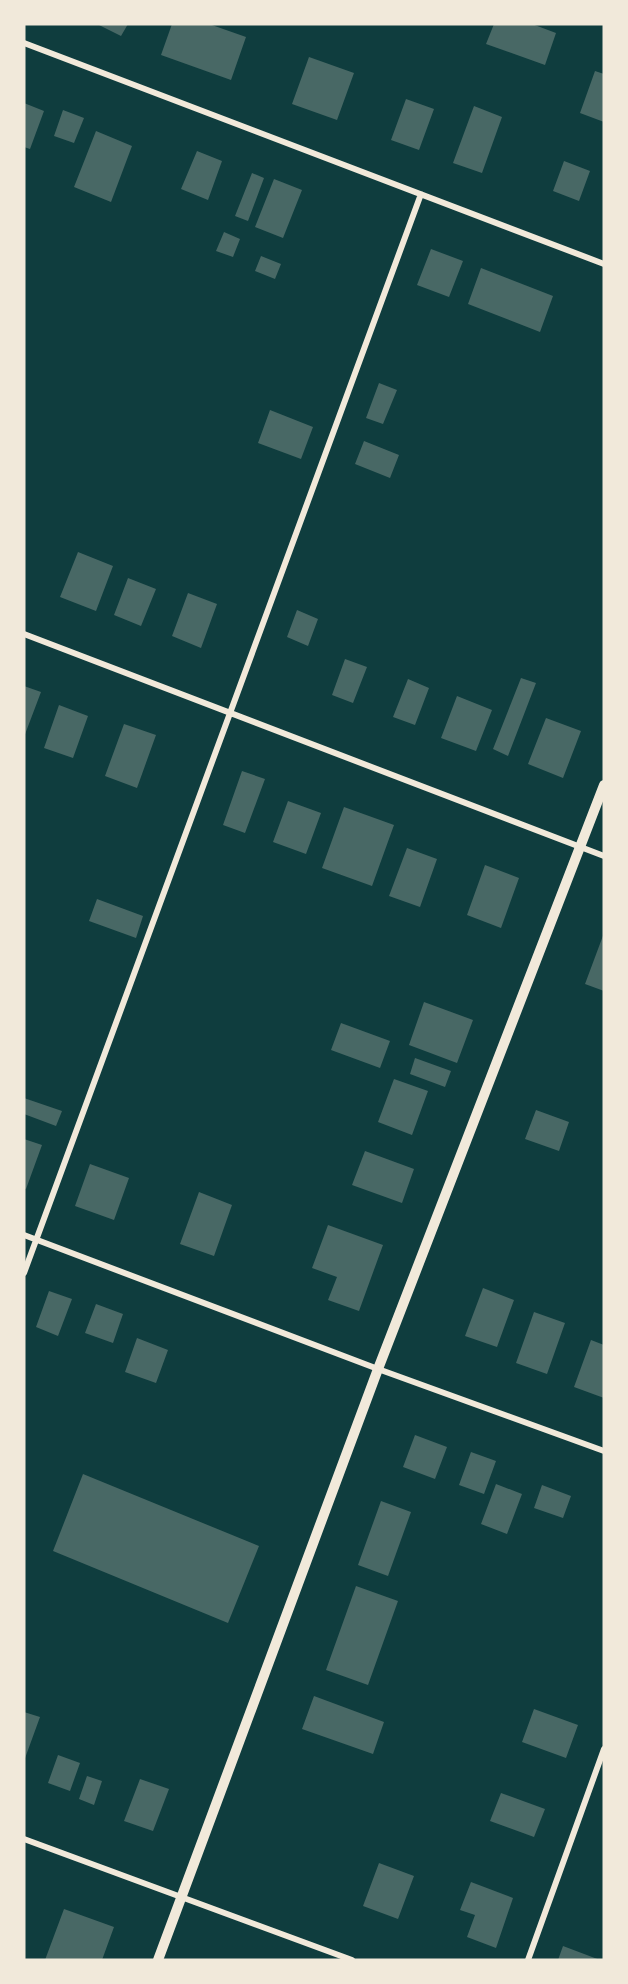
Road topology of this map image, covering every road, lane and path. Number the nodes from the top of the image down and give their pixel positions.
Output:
1 (24, 43) edge
2 (421, 194) junction
3 (604, 264) edge
4 (24, 634) edge
5 (230, 713) junction
6 (604, 786) edge
7 (580, 848) junction
8 (604, 856) edge
9 (24, 1234) edge
10 (36, 1239) junction
11 (24, 1273) edge
12 (378, 1369) junction
13 (604, 1451) edge
14 (604, 1749) edge
15 (24, 1839) edge
16 (180, 1898) junction
17 (158, 1960) edge
18 (352, 1960) edge
19 (528, 1960) edge

1 - 2 street
2 - 3 street
2 - 5 street
4 - 5 street
5 - 7 street
5 - 10 street
6 - 7 street
7 - 8 street
7 - 12 street
9 - 10 street
10 - 11 street
10 - 12 street
12 - 13 street
12 - 16 street
14 - 19 street
15 - 16 street
16 - 17 street
16 - 18 street

